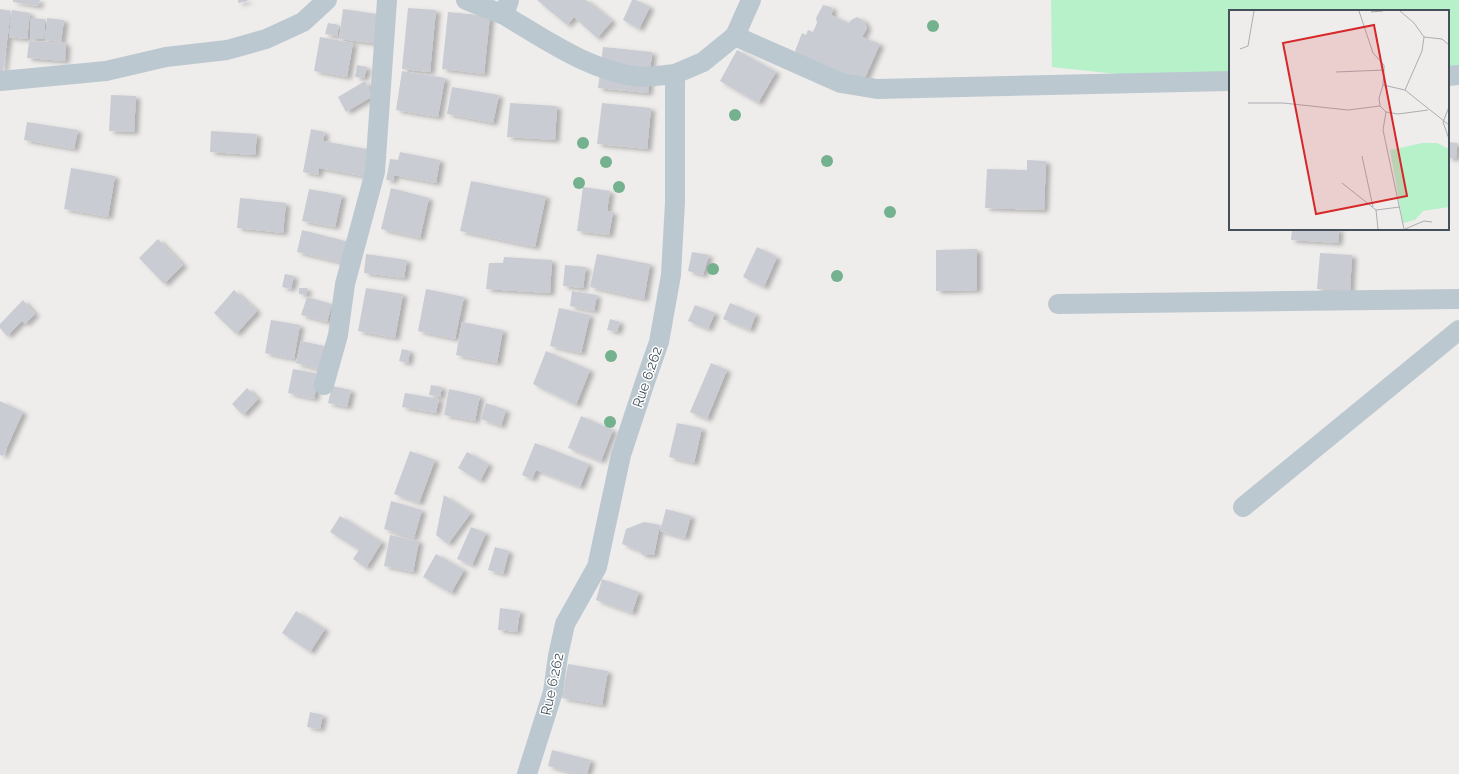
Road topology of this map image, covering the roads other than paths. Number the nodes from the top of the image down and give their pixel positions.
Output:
1 (327, 0) edge
2 (387, 0) edge
3 (466, 0) edge
4 (751, 0) edge
5 (507, 8) edge
6 (735, 36) junction
7 (675, 74) junction
8 (1459, 75) edge
9 (1449, 76) edge
10 (0, 81) edge
11 (1229, 81) edge
12 (1459, 300) edge
13 (1058, 304) dead end
14 (1459, 330) edge
15 (324, 385) dead end
16 (1243, 507) dead end
17 (527, 774) edge

1 - 10 street
2 - 15 street
3 - 5 street
4 - 6 street
5 - 7 street
6 - 7 street
6 - 11 street
7 - 17 street, Rue 6.262
8 - 9 street
12 - 13 street
14 - 16 street

